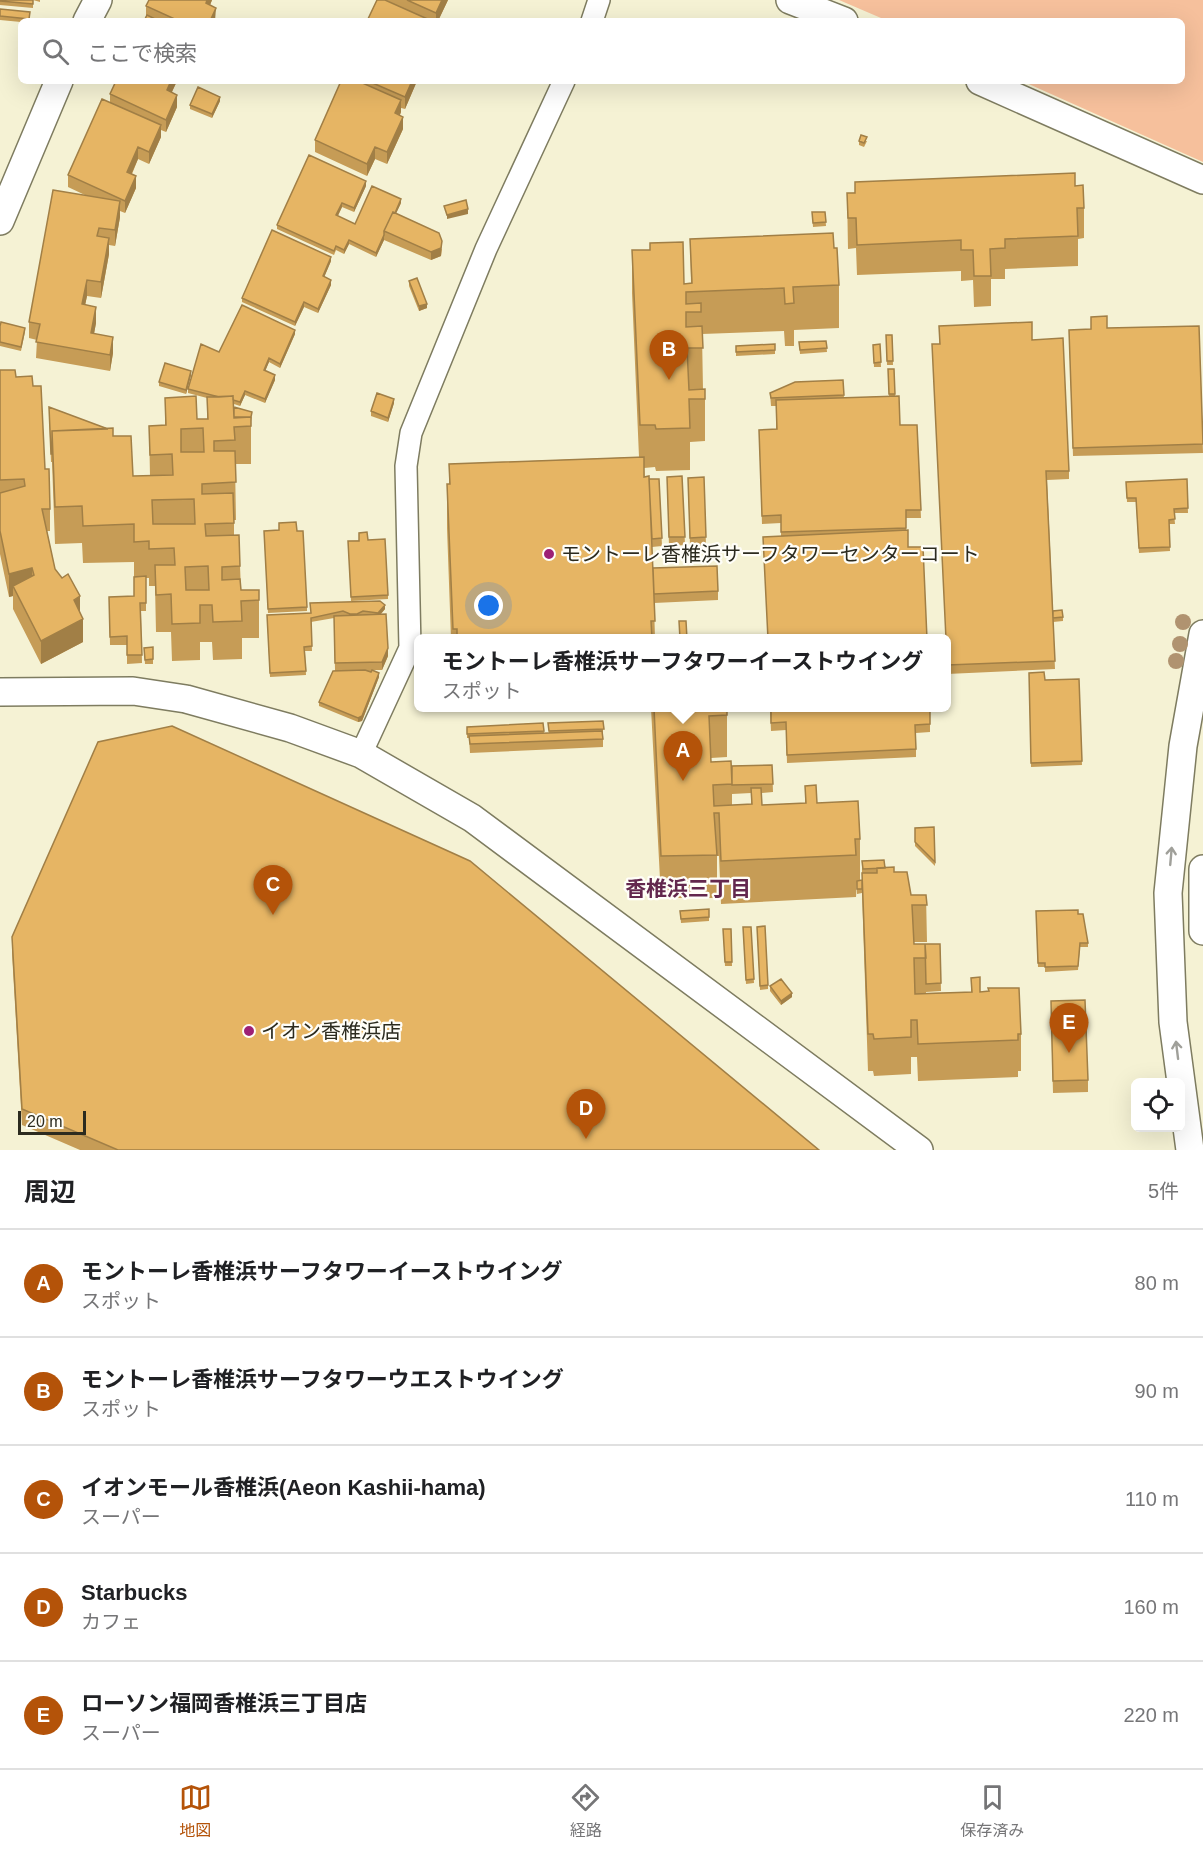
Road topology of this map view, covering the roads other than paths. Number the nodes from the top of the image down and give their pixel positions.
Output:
1 (98, 0) edge
2 (599, 0) edge
3 (790, 0) edge
4 (89, 18) edge
5 (593, 18) edge
6 (836, 18) edge
7 (58, 84) edge
8 (563, 84) edge
9 (987, 84) edge
10 (1203, 180) edge
11 (0, 221) edge
12 (1203, 634) edge
13 (0, 692) edge
14 (362, 754) junction
15 (1203, 869) edge
16 (1203, 931) edge
17 (919, 1150) edge
18 (1190, 1150) edge

1 - 4 street
2 - 5 street
3 - 6 street
7 - 11 street
8 - 14 street
9 - 10 street
18 -> 12 street
13 - 14 street
14 - 17 street
15 - 16 street

